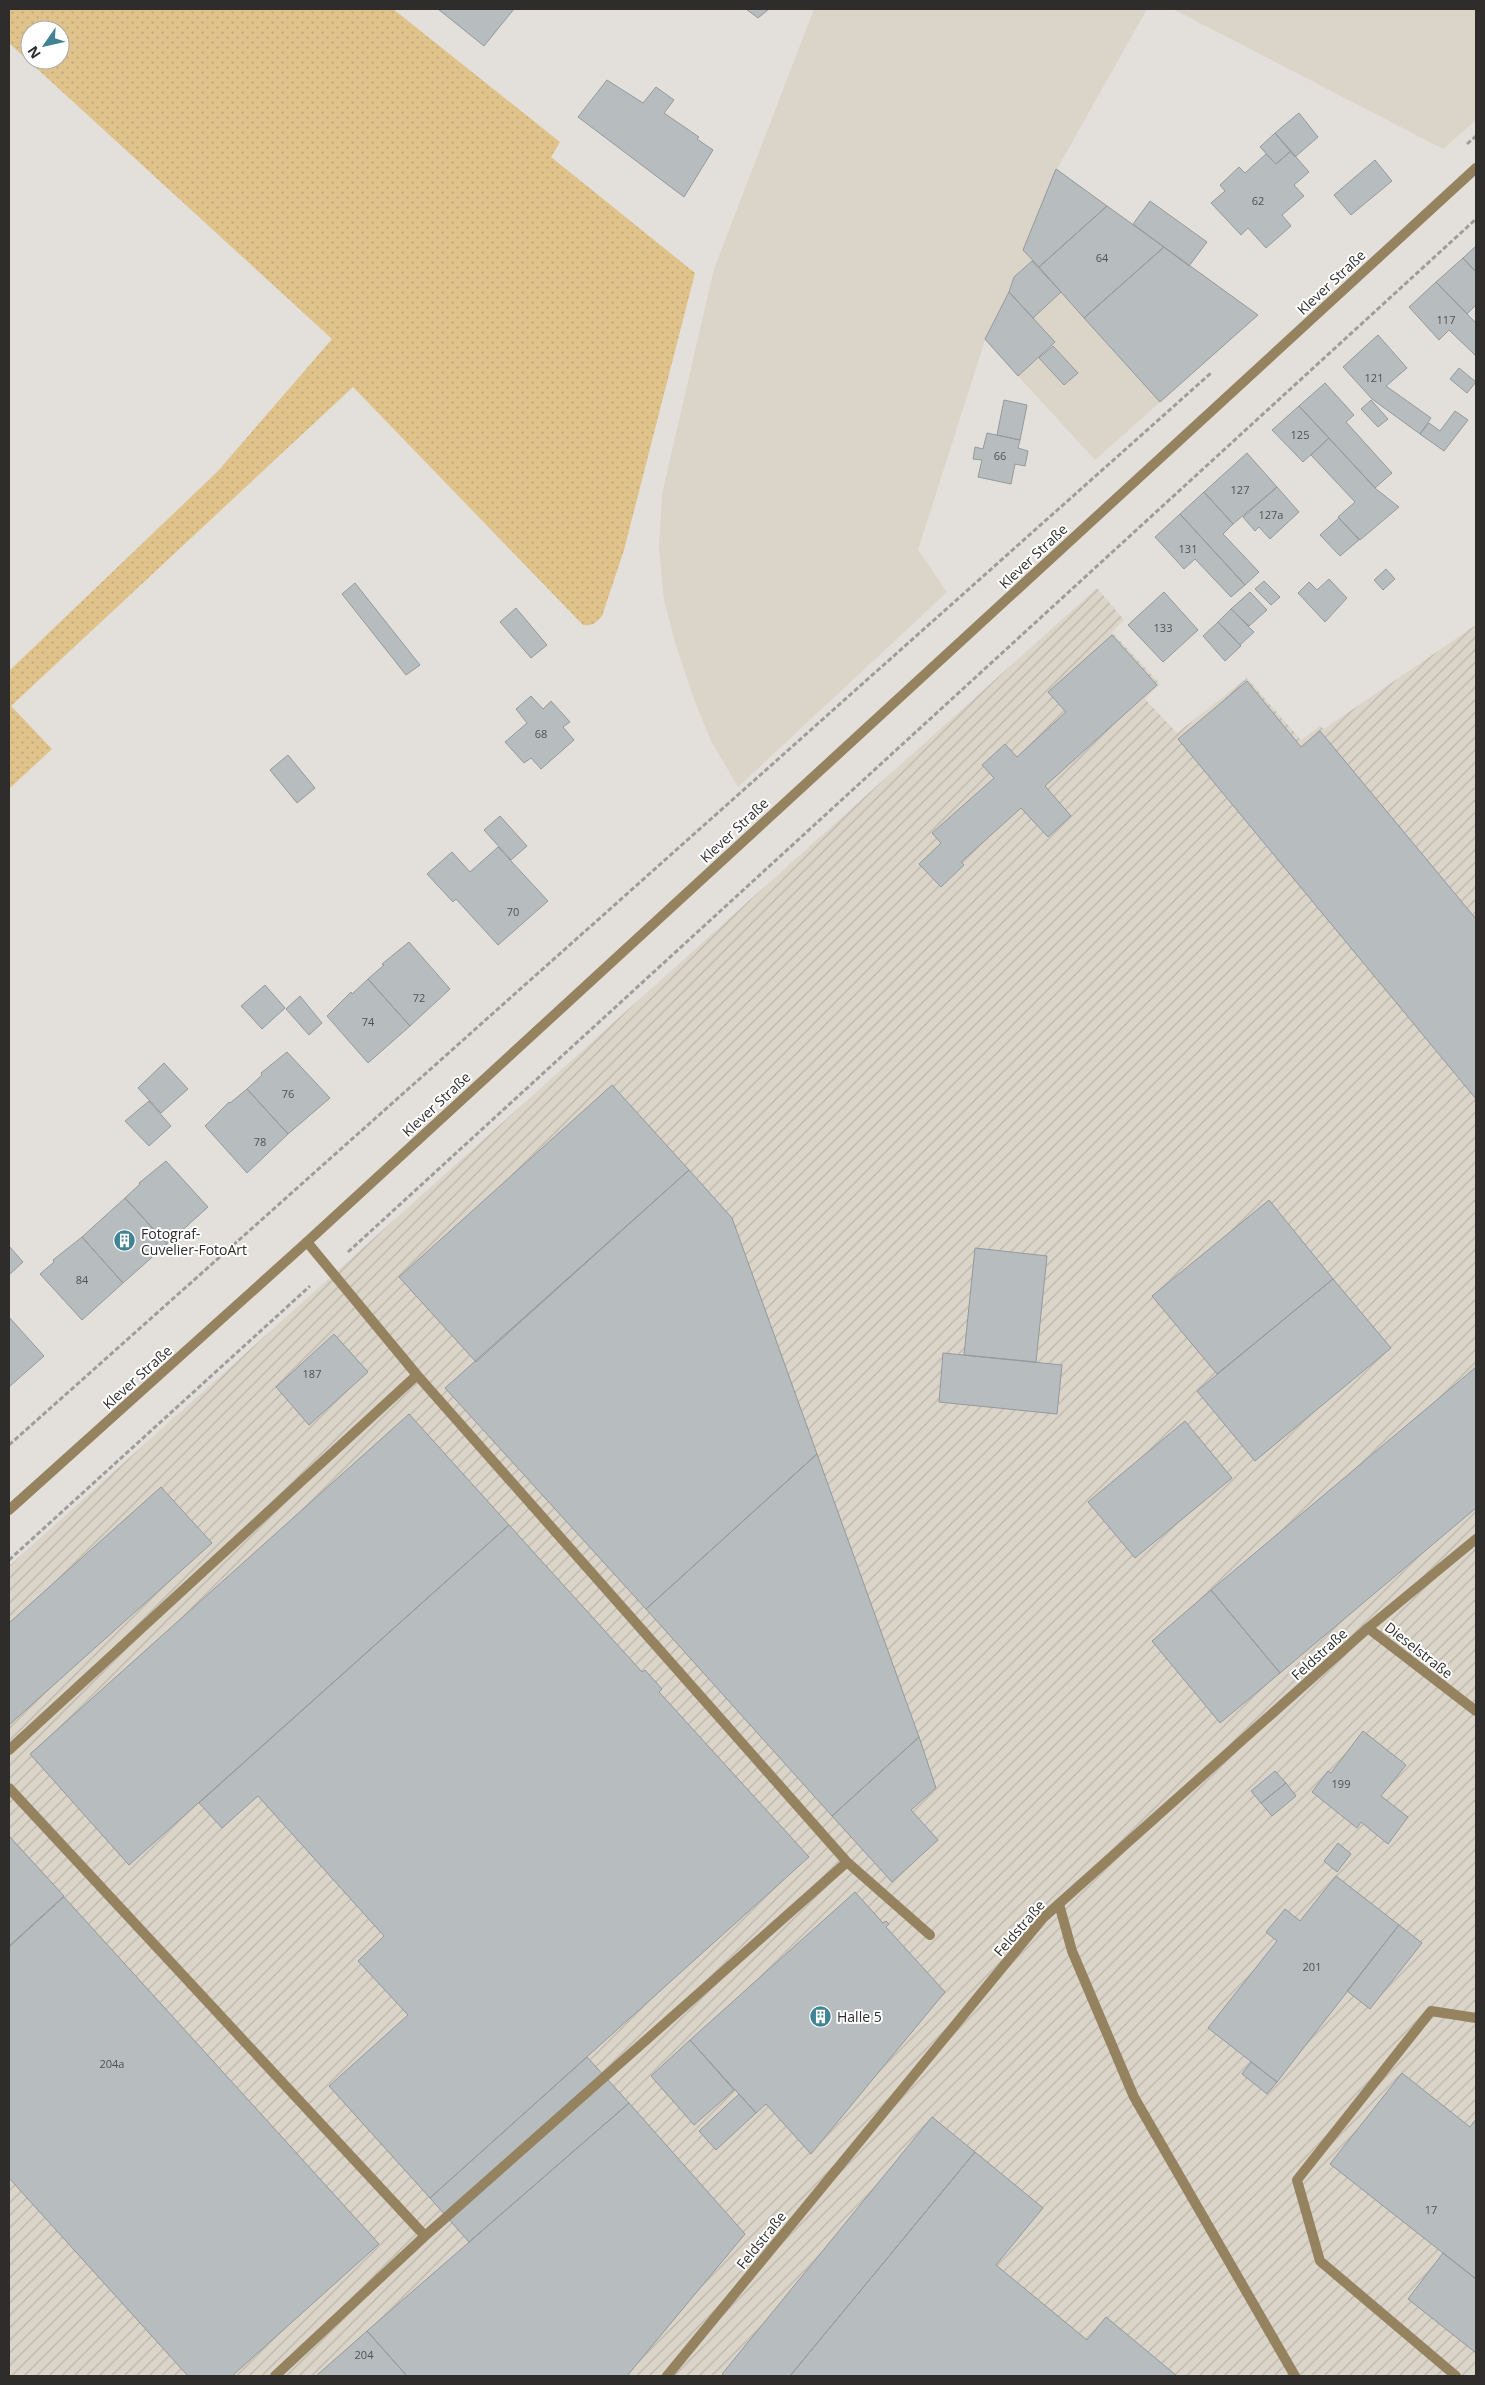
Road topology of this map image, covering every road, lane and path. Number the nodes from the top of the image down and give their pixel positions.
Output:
1 (1476, 136) edge
2 (1462, 149) dead end
3 (1476, 168) edge
4 (1476, 219) edge
5 (1213, 372) dead end
6 (306, 1242) junction
7 (329, 1270) junction
8 (417, 1375) junction
9 (9, 1446) edge
10 (9, 1510) edge
11 (1476, 1538) edge
12 (9, 1560) edge
13 (1368, 1628) junction
14 (1476, 1712) edge
15 (9, 1750) edge
16 (9, 1788) edge
17 (847, 1862) junction
18 (1059, 1904) junction
19 (930, 1936) dead end
20 (1476, 2018) edge
21 (425, 2236) junction
22 (275, 2376) edge
23 (667, 2376) edge
24 (1295, 2376) edge
25 (1456, 2376) edge

1 - 2 path
3 - 6 street, Klever Straße
4 - 7 path
5 - 9 path
6 - 7 street
6 - 10 street, Klever Straße
7 - 8 street
7 - 12 path
8 - 15 street
8 - 17 street
11 - 13 street, Feldstraße
13 - 14 street, Dieselstraße
13 - 18 street, Feldstraße
16 - 21 street
17 - 19 street
17 - 21 street
18 - 23 street, Feldstraße
18 - 24 street
20 - 25 street
21 - 22 street

